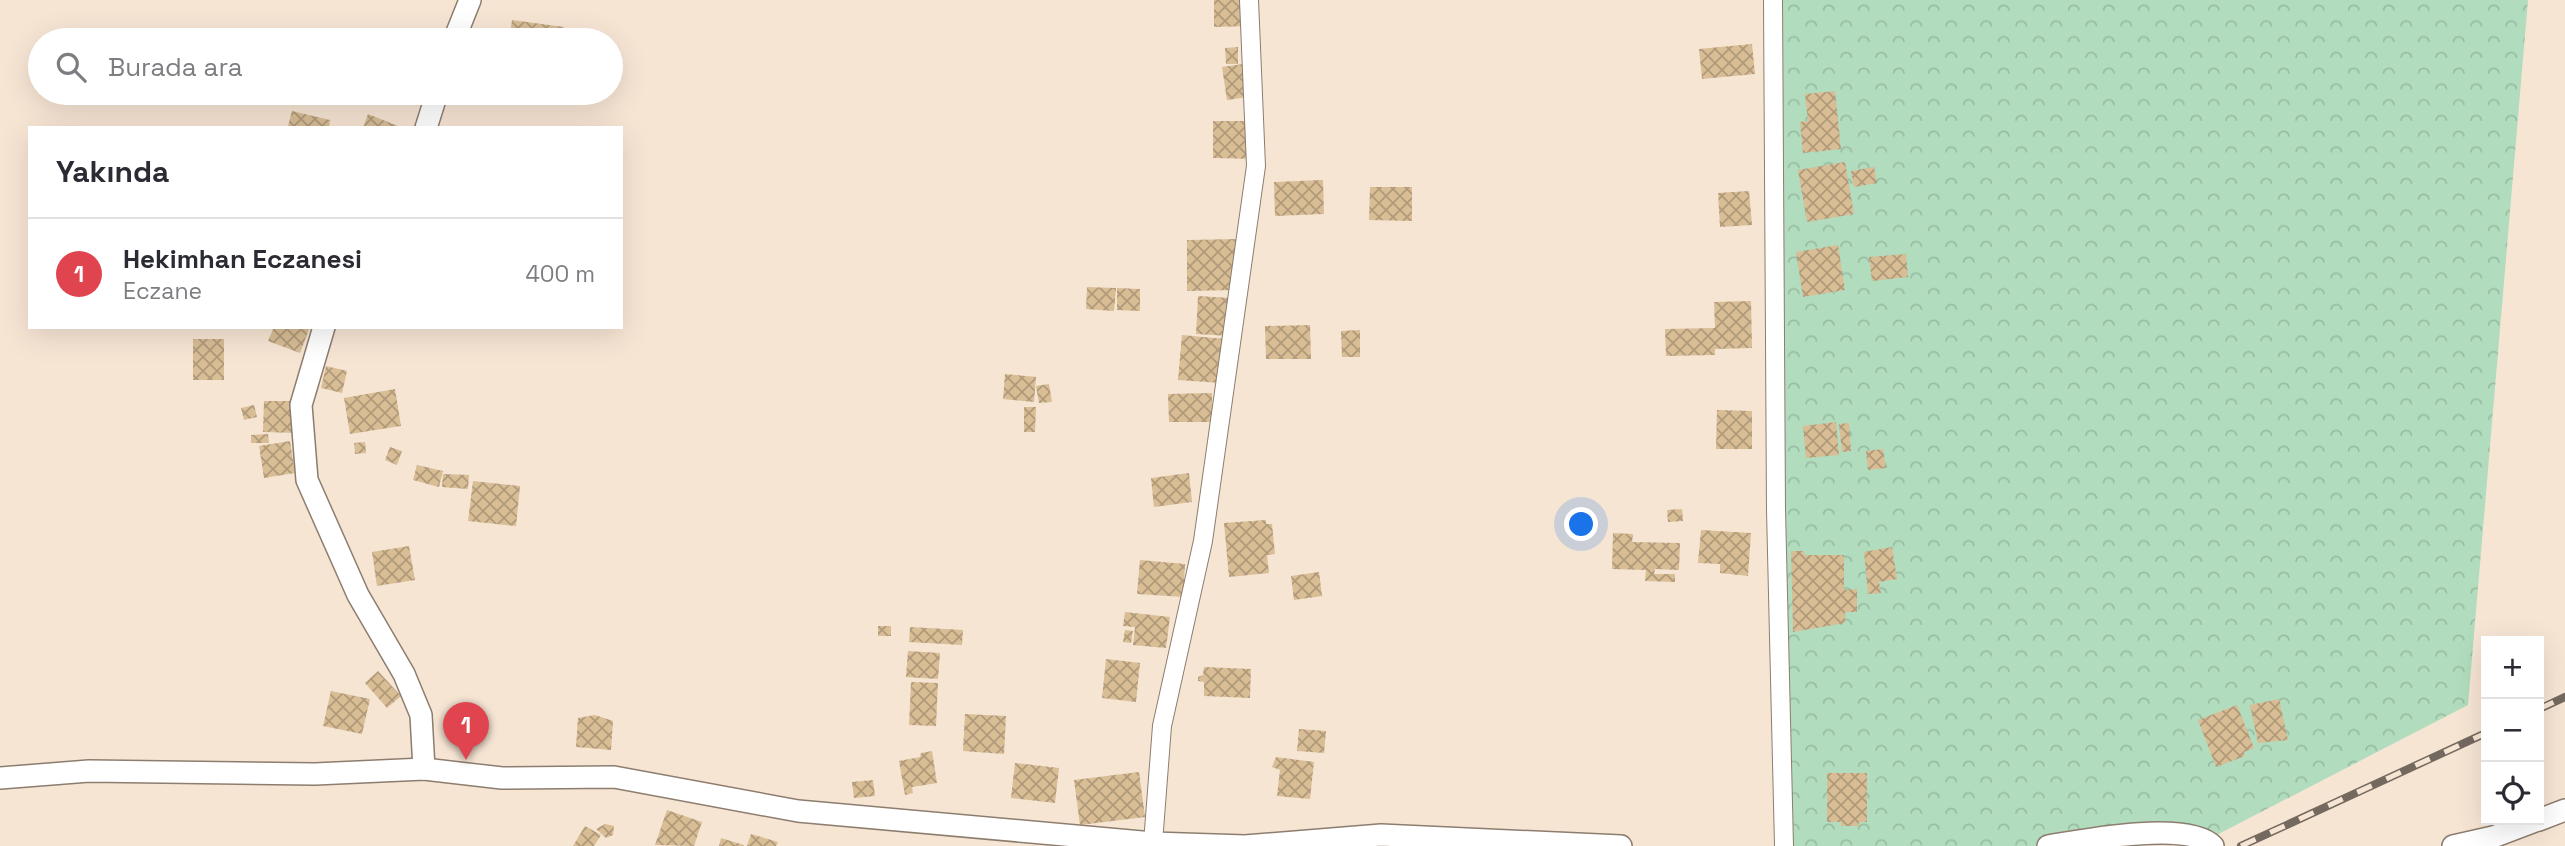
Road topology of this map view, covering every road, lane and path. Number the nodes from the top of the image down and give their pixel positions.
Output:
1 (470, 0) edge
2 (1249, 0) edge
3 (1773, 0) edge
4 (459, 28) edge
5 (434, 105) edge
6 (427, 126) edge
7 (323, 329) edge
8 (424, 769) junction
9 (0, 778) edge
10 (2565, 810) edge
11 (2544, 818) edge
12 (2525, 825) edge
13 (1153, 843) junction
14 (1621, 846) edge
15 (1784, 846) edge
16 (2048, 846) edge
17 (2213, 846) edge
18 (2453, 846) edge

1 - 4 street
2 - 13 street
3 - 15 street
5 - 6 street
7 - 8 street
8 - 9 street
8 - 13 street
10 - 11 street
12 - 18 street
13 - 14 street
16 - 17 street

